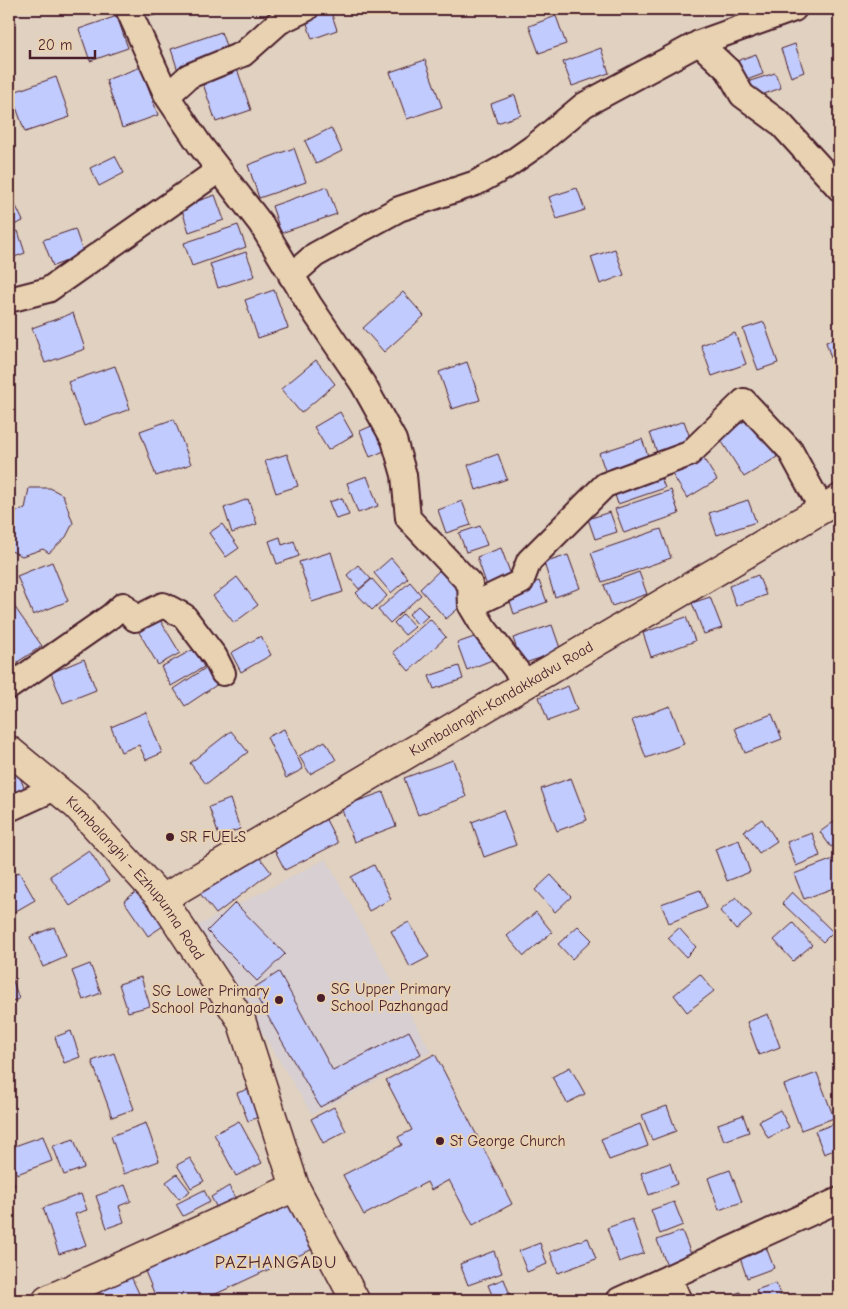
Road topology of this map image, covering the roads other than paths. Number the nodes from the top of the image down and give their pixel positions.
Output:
1 (128, 9) edge
2 (306, 9) edge
3 (794, 9) edge
4 (699, 43) junction
5 (167, 96) junction
6 (220, 170) junction
7 (839, 188) edge
8 (292, 276) junction
9 (9, 300) edge
10 (830, 504) edge
11 (471, 606) junction
12 (223, 673) dead end
13 (527, 684) junction
14 (9, 688) edge
15 (9, 750) edge
16 (55, 788) junction
17 (9, 809) edge
18 (162, 899) junction
19 (295, 1187) junction
20 (839, 1200) edge
21 (669, 1277) junction
22 (47, 1300) edge
23 (355, 1300) edge
24 (619, 1300) edge
25 (679, 1300) edge

1 - 5 street
2 - 5 street
3 - 4 street
4 - 7 street
4 - 8 street
5 - 6 street
6 - 8 street
6 - 9 street
8 - 11 street
10 - 11 street
10 - 13 main road, Kumbalanghi-Kandakkadvu Road
11 - 13 street
12 - 14 street
13 - 18 main road, Kumbalanghi-Kandakkadvu Road
15 - 16 main road, Kumbalanghi - Ezhupunna Road
16 - 17 street
16 - 18 main road, Kumbalanghi - Ezhupunna Road
18 - 19 main road, Kumbalanghi - Ezhupunna Road
19 - 22 main road
19 - 23 main road, Kumbalanghi - Ezhupunna Road
20 - 21 street
21 - 24 street
21 - 25 street

